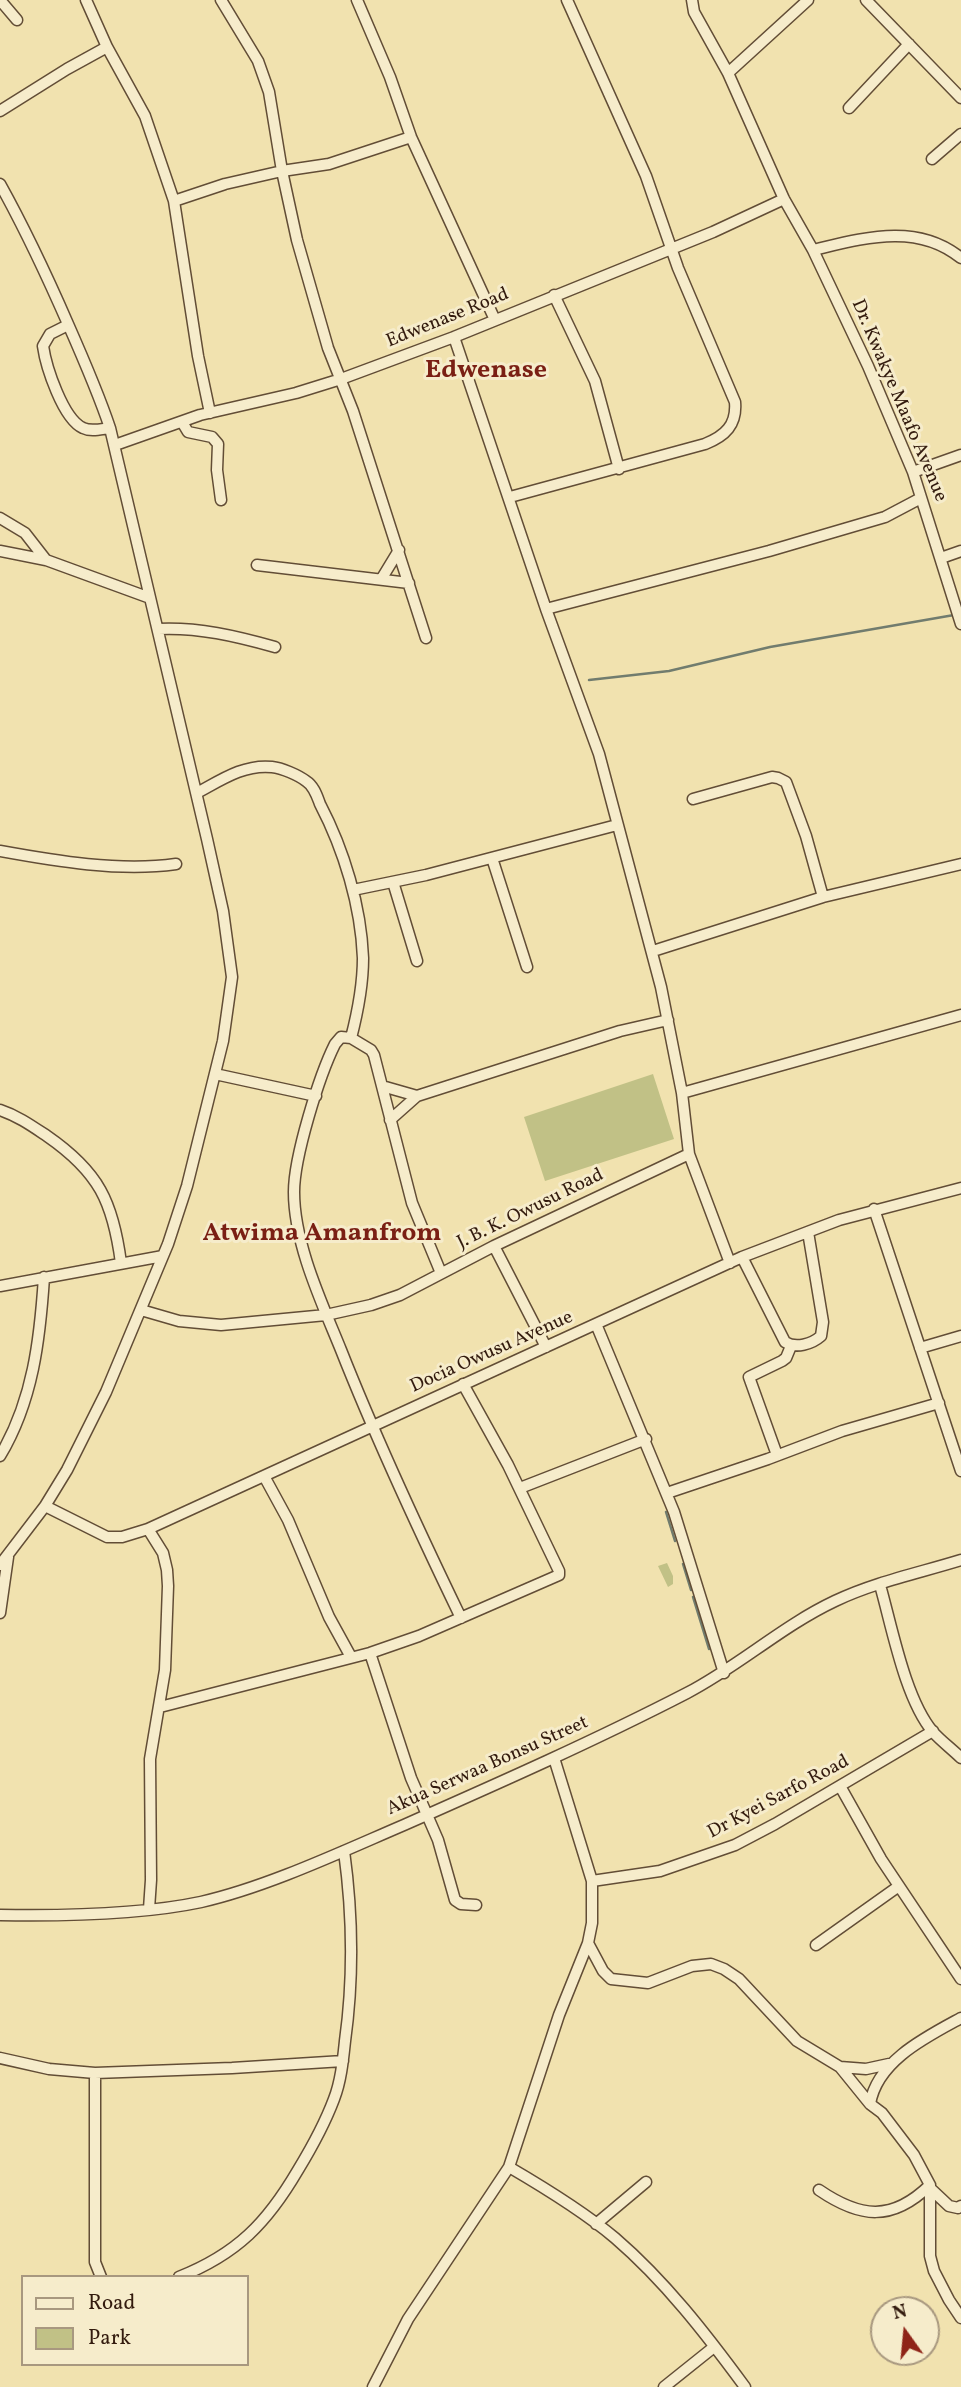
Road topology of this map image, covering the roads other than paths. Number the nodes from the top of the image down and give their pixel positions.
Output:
1 (0, 0) edge
2 (86, 0) edge
3 (221, 0) edge
4 (357, 0) edge
5 (567, 0) edge
6 (692, 0) edge
7 (808, 0) edge
8 (866, 0) edge
9 (17, 20) dead end
10 (909, 44) junction
11 (107, 47) junction
12 (727, 73) junction
13 (961, 98) edge
14 (849, 108) dead end
15 (0, 111) edge
16 (961, 134) edge
17 (411, 137) junction
18 (932, 159) dead end
19 (282, 171) junction
20 (0, 184) edge
21 (784, 199) junction
22 (174, 201) junction
23 (671, 249) junction
24 (813, 250) junction
25 (961, 258) edge
26 (554, 295) junction
27 (495, 320) junction
28 (68, 325) junction
29 (454, 337) junction
30 (341, 380) junction
31 (210, 413) junction
32 (182, 422) junction
33 (110, 428) junction
34 (115, 445) junction
35 (961, 455) edge
36 (619, 469) junction
37 (913, 471) junction
38 (510, 497) junction
39 (922, 498) junction
40 (221, 500) dead end
41 (0, 518) edge
42 (399, 550) junction
43 (0, 551) edge
44 (961, 551) edge
45 (941, 558) junction
46 (46, 560) junction
47 (257, 565) dead end
48 (382, 578) junction
49 (409, 583) junction
50 (150, 598) junction
51 (547, 609) junction
52 (961, 624) edge
53 (158, 629) junction
54 (426, 638) dead end
55 (275, 647) dead end
56 (197, 793) junction
57 (693, 799) dead end
58 (617, 825) junction
59 (0, 851) edge
60 (492, 858) junction
61 (176, 864) dead end
62 (961, 864) edge
63 (393, 882) junction
64 (353, 890) junction
65 (823, 897) junction
66 (653, 951) junction
67 (417, 961) dead end
68 (527, 967) dead end
69 (961, 1015) edge
70 (668, 1020) junction
71 (351, 1038) junction
72 (215, 1074) junction
73 (382, 1086) junction
74 (682, 1093) junction
75 (316, 1096) junction
76 (417, 1096) junction
77 (0, 1110) edge
78 (390, 1120) junction
79 (689, 1154) junction
80 (961, 1188) edge
81 (874, 1209) junction
82 (808, 1232) junction
83 (494, 1246) junction
84 (163, 1256) junction
85 (742, 1257) junction
86 (121, 1263) junction
87 (730, 1263) junction
88 (441, 1273) junction
89 (44, 1277) junction
90 (0, 1286) edge
91 (141, 1310) junction
92 (326, 1315) junction
93 (596, 1324) junction
94 (961, 1336) edge
95 (547, 1346) junction
96 (791, 1346) junction
97 (920, 1348) junction
98 (463, 1384) junction
99 (939, 1403) junction
100 (372, 1426) junction
101 (646, 1439) junction
102 (777, 1455) junction
103 (0, 1456) edge
104 (961, 1471) edge
105 (264, 1476) junction
106 (520, 1488) junction
107 (667, 1493) junction
108 (46, 1506) junction
109 (149, 1529) junction
110 (9, 1556) junction
111 (961, 1560) edge
112 (0, 1564) edge
113 (880, 1584) junction
114 (0, 1613) edge
115 (461, 1618) junction
116 (370, 1653) junction
117 (351, 1657) junction
118 (724, 1673) junction
119 (160, 1707) junction
120 (933, 1731) junction
121 (554, 1758) junction
122 (961, 1758) edge
123 (840, 1786) junction
124 (426, 1815) junction
125 (344, 1851) junction
126 (592, 1881) junction
127 (899, 1886) junction
128 (476, 1905) dead end
129 (149, 1909) junction
130 (0, 1915) edge
131 (588, 1943) junction
132 (817, 1945) dead end
133 (961, 1979) edge
134 (961, 2018) edge
135 (0, 2058) edge
136 (343, 2061) junction
137 (890, 2064) junction
138 (840, 2067) junction
139 (95, 2073) junction
140 (870, 2104) junction
141 (509, 2167) junction
142 (646, 2182) dead end
143 (931, 2187) junction
144 (818, 2190) dead end
145 (961, 2206) edge
146 (596, 2224) junction
147 (99, 2275) edge
148 (184, 2275) edge
149 (961, 2318) edge
150 (714, 2347) junction
151 (373, 2387) edge
152 (664, 2387) edge
153 (745, 2387) edge

1 - 9 street
2 - 11 street
3 - 19 street
4 - 17 street
5 - 23 street
6 - 12 street, Dr. Kwakye Maafo Avenue
7 - 12 street
8 - 10 street
10 - 13 street
10 - 14 street
11 - 15 street
11 - 22 street
12 - 21 street, Dr. Kwakye Maafo Avenue
16 - 18 street
17 - 19 street
17 - 27 street
19 - 22 street
19 - 30 street
20 - 28 street
21 - 23 street, Edwenase Road
21 - 24 street, Dr. Kwakye Maafo Avenue
22 - 31 street
23 - 26 street, Edwenase Road
23 - 36 street
24 - 25 street
24 - 37 street, Dr. Kwakye Maafo Avenue
26 - 27 street, Edwenase Road
26 - 36 street
27 - 29 street, Edwenase Road
28 - 33 street
28 - 33 street
29 - 30 street, Edwenase Road
29 - 38 street
30 - 31 street, Edwenase Road
30 - 42 street
31 - 32 street, Edwenase Road
32 - 34 street, Edwenase Road
32 - 40 street
33 - 34 street
34 - 50 street
35 - 37 street
36 - 38 street
37 - 39 street, Dr. Kwakye Maafo Avenue
38 - 51 street
39 - 45 street, Dr. Kwakye Maafo Avenue
39 - 51 street
41 - 46 street
42 - 48 street
42 - 49 street
43 - 46 street
44 - 45 street
45 - 52 street, Dr. Kwakye Maafo Avenue
46 - 50 street
47 - 48 street
48 - 49 street
49 - 54 street
50 - 53 street
51 - 58 street
53 - 55 street
53 - 56 street
56 - 64 street
56 - 72 street
57 - 65 street
58 - 60 street
58 - 66 street
59 - 61 street
60 - 63 street
60 - 68 street
62 - 65 street
63 - 64 street
63 - 67 street
64 - 71 street
65 - 66 street
66 - 70 street
69 - 74 street
70 - 74 street
70 - 76 street
71 - 73 street
71 - 75 street
72 - 75 street
72 - 84 street
73 - 76 street
73 - 78 street
74 - 79 street
75 - 92 street
76 - 78 street
77 - 86 street
78 - 88 street
79 - 83 street, J. B. K. Owusu Road
79 - 87 street
80 - 81 street, Docia Owusu Avenue
81 - 82 street, Docia Owusu Avenue
81 - 97 street
82 - 85 street, Docia Owusu Avenue
82 - 96 street
83 - 88 street, J. B. K. Owusu Road
83 - 95 street
84 - 86 street
84 - 91 street
85 - 87 street, Docia Owusu Avenue
85 - 96 street
86 - 89 street
87 - 93 street, Docia Owusu Avenue
88 - 92 street, J. B. K. Owusu Road
89 - 90 street
89 - 103 street
91 - 92 street, J. B. K. Owusu Road
91 - 108 street
92 - 100 street
93 - 95 street, Docia Owusu Avenue
93 - 101 street
94 - 97 street
95 - 98 street, Docia Owusu Avenue
96 - 102 street
97 - 99 street
98 - 100 street, Docia Owusu Avenue
98 - 106 street
99 - 102 street
99 - 104 street
100 - 105 street, Docia Owusu Avenue
100 - 115 street
101 - 106 street
101 - 107 street
102 - 107 street
105 - 109 street, Docia Owusu Avenue
105 - 117 street
106 - 115 street
107 - 118 street
108 - 109 street, Docia Owusu Avenue
108 - 110 street
109 - 119 street
110 - 112 street
110 - 114 street
111 - 113 street, Akua Serwaa Bonsu Street
113 - 118 street, Akua Serwaa Bonsu Street
113 - 120 street
115 - 116 street
116 - 117 street
116 - 124 street
117 - 119 street
118 - 121 street, Akua Serwaa Bonsu Street
119 - 129 street
120 - 122 street
120 - 123 street, Dr Kyei Sarfo Road
121 - 124 street, Akua Serwaa Bonsu Street
121 - 126 street
123 - 126 street, Dr Kyei Sarfo Road
123 - 127 street
124 - 125 street, Akua Serwaa Bonsu Street
124 - 128 street
125 - 129 street, Akua Serwaa Bonsu Street
125 - 136 street
126 - 131 street
127 - 132 street
127 - 133 street
129 - 130 street, Akua Serwaa Bonsu Street
131 - 138 street
131 - 141 street
134 - 137 street
135 - 139 street
136 - 139 street
136 - 148 street
137 - 138 street
137 - 140 street
138 - 140 street
139 - 147 street
140 - 143 street
141 - 146 street
141 - 151 street
142 - 146 street
143 - 144 street
143 - 145 street
143 - 149 street
146 - 150 street
150 - 152 street
150 - 153 street

